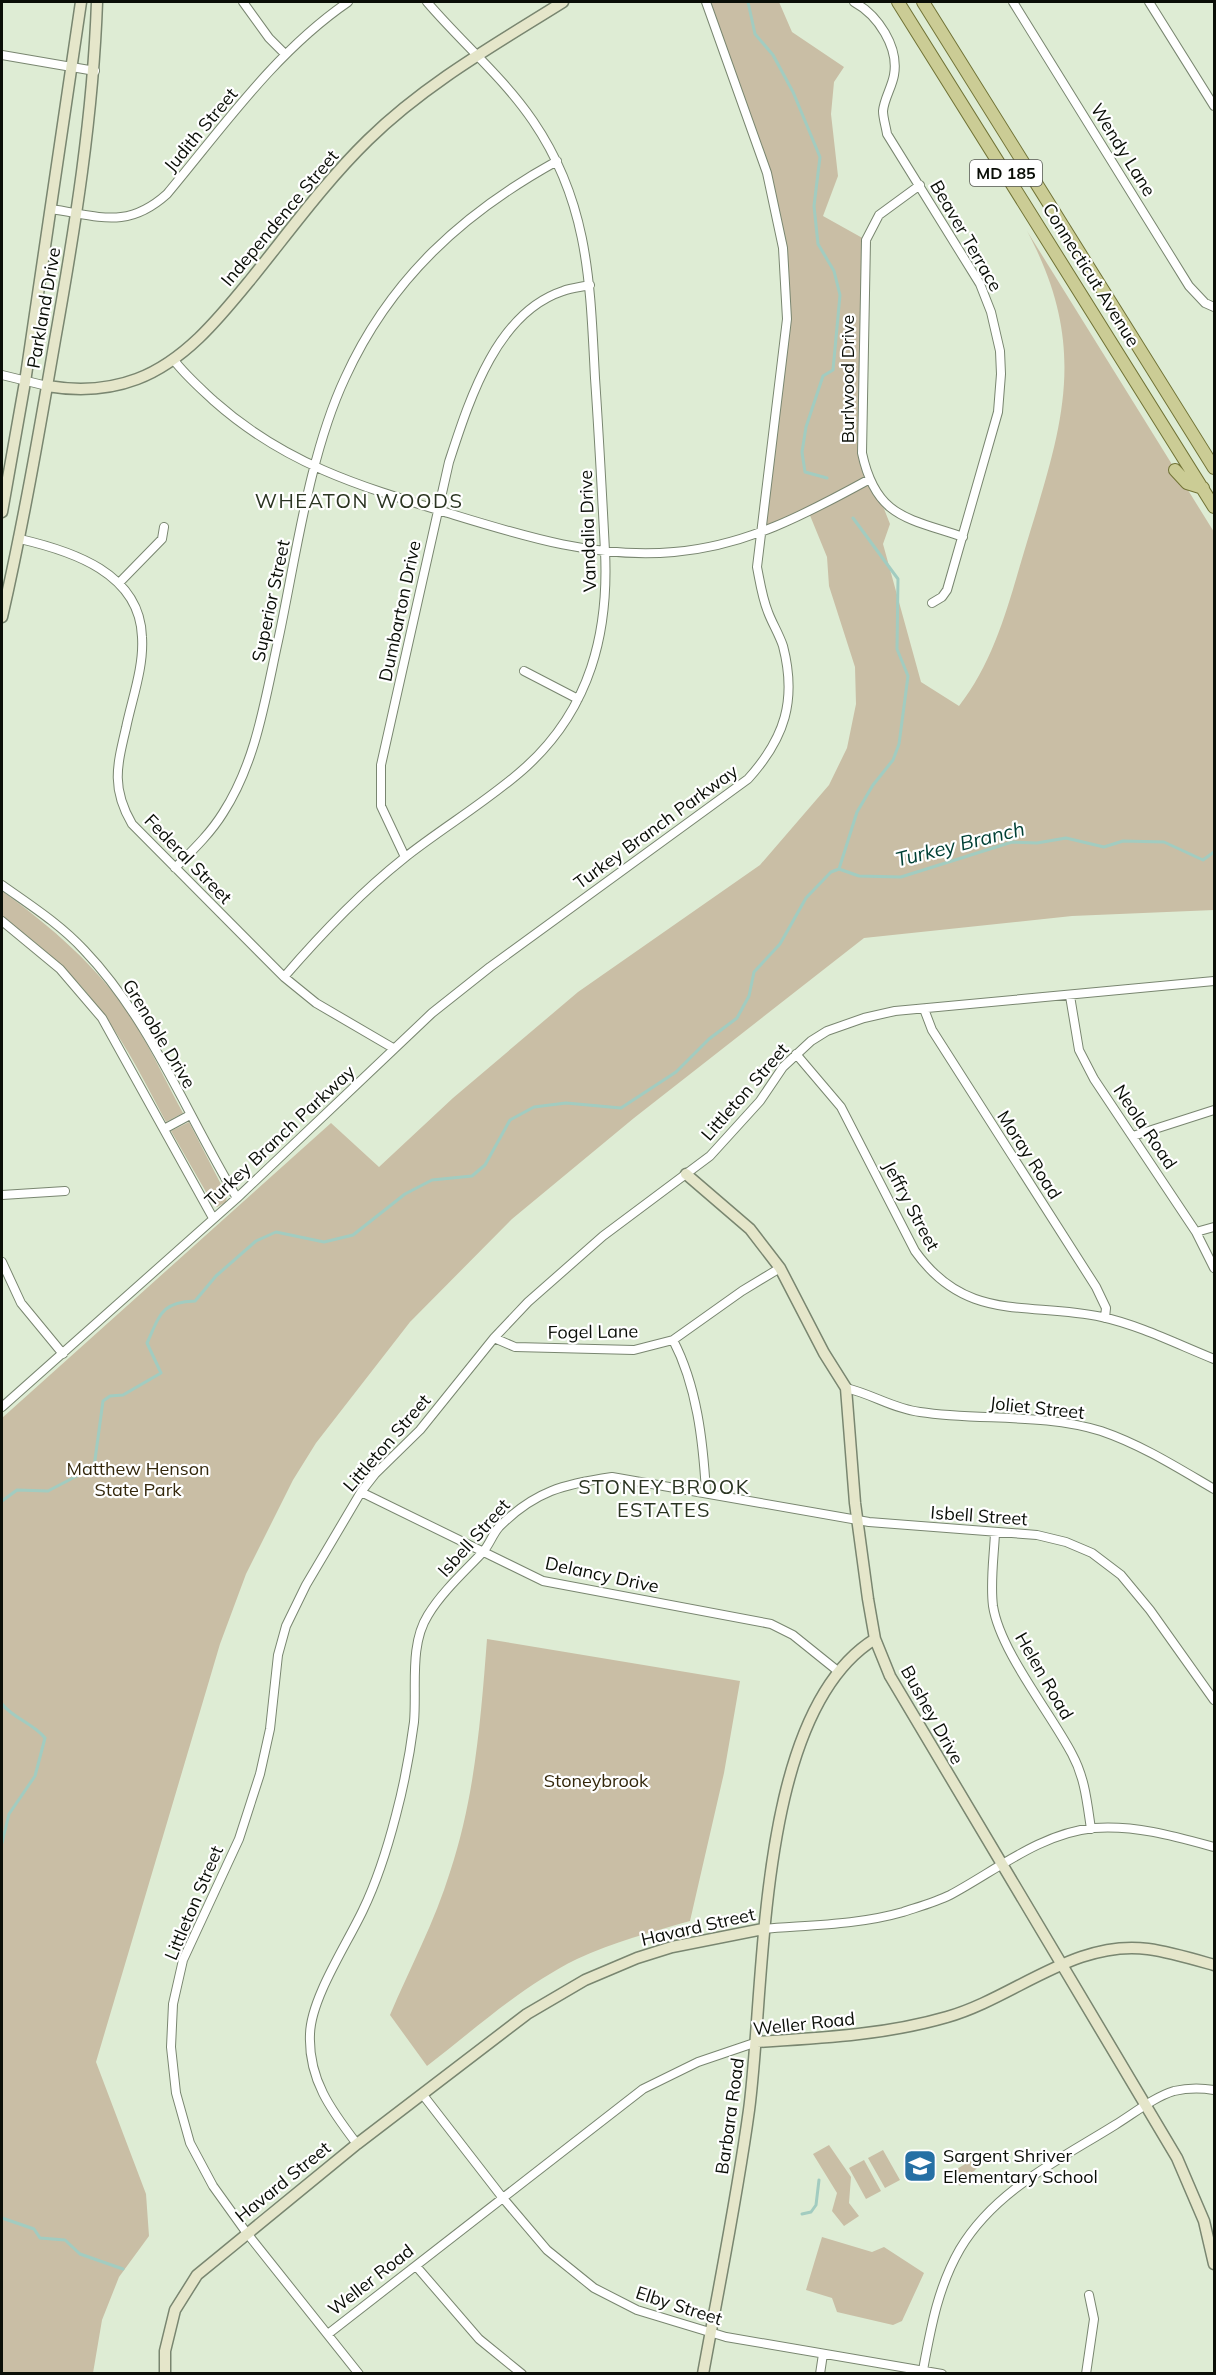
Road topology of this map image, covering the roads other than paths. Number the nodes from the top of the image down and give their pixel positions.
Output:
1 (81, 2) edge
2 (97, 2) edge
3 (243, 2) edge
4 (348, 2) edge
5 (427, 2) edge
6 (563, 2) edge
7 (706, 2) edge
8 (854, 2) edge
9 (898, 2) edge
10 (923, 2) edge
11 (1013, 2) edge
12 (1149, 2) edge
13 (285, 54) junction
14 (2, 55) edge
15 (477, 56) junction
16 (73, 68) junction
17 (95, 71) junction
18 (1215, 106) edge
19 (557, 161) junction
20 (920, 185) junction
21 (51, 209) junction
22 (78, 213) junction
23 (590, 285) junction
24 (1215, 307) edge
25 (173, 359) junction
26 (2, 375) edge
27 (25, 382) junction
28 (47, 386) junction
29 (1174, 404) junction
30 (1157, 414) junction
31 (315, 468) junction
32 (1215, 468) edge
33 (1175, 470) dead end
34 (868, 480) junction
35 (1203, 488) junction
36 (1213, 504) edge
37 (438, 510) junction
38 (2, 512) edge
39 (164, 527) dead end
40 (759, 534) junction
41 (963, 537) junction
42 (20, 539) junction
43 (605, 551) junction
44 (119, 583) junction
45 (932, 603) dead end
46 (2, 617) edge
47 (524, 671) dead end
48 (578, 699) junction
49 (405, 857) junction
50 (175, 868) junction
51 (2, 885) edge
52 (2, 921) edge
53 (284, 977) junction
54 (1215, 981) edge
55 (1070, 996) junction
56 (924, 1009) junction
57 (393, 1048) junction
58 (796, 1054) junction
59 (1215, 1110) edge
60 (190, 1115) junction
61 (164, 1129) junction
62 (1133, 1136) junction
63 (686, 1174) junction
64 (65, 1191) dead end
65 (2, 1195) edge
66 (237, 1198) junction
67 (213, 1218) junction
68 (1215, 1227) edge
69 (1196, 1232) junction
70 (2, 1262) edge
71 (780, 1268) junction
72 (1215, 1268) edge
73 (1106, 1318) junction
74 (494, 1338) junction
75 (673, 1340) junction
76 (63, 1354) junction
77 (1215, 1359) edge
78 (846, 1388) junction
79 (2, 1407) edge
80 (1215, 1489) edge
81 (361, 1492) junction
82 (706, 1492) junction
83 (857, 1519) junction
84 (995, 1533) junction
85 (482, 1553) junction
86 (875, 1639) junction
87 (839, 1672) junction
88 (1215, 1700) edge
89 (1092, 1828) junction
90 (1215, 1847) edge
91 (1000, 1866) junction
92 (763, 1929) junction
93 (1061, 1965) junction
94 (1215, 1965) edge
95 (757, 2042) junction
96 (1215, 2091) edge
97 (423, 2095) junction
98 (1147, 2106) junction
99 (357, 2144) junction
100 (502, 2197) junction
101 (246, 2232) junction
102 (1215, 2264) edge
103 (416, 2266) junction
104 (1089, 2295) dead end
105 (711, 2331) junction
106 (328, 2334) junction
107 (823, 2354) junction
108 (923, 2370) junction
109 (165, 2373) edge
110 (359, 2373) edge
111 (522, 2373) edge
112 (703, 2373) edge
113 (820, 2373) edge
114 (942, 2373) edge
115 (1086, 2373) edge

1 - 16 street, Parkland Drive
2 - 17 street, Parkland Drive
3 - 13 street
4 - 13 street, Judith Street
5 - 15 street, Vandalia Drive
6 - 15 street, Independence Street
7 - 40 street, Turkey Branch Parkway
8 - 20 street, Beaver Terrace
9 - 30 main road, Connecticut Avenue / MD 185
10 - 29 main road, Connecticut Avenue / MD 185
11 - 24 street, Wendy Lane
12 - 18 street
13 - 22 street, Judith Street
14 - 16 street
15 - 19 street, Vandalia Drive
15 - 25 street, Independence Street
16 - 17 street
16 - 21 street, Parkland Drive
17 - 22 street, Parkland Drive
19 - 23 street, Vandalia Drive
19 - 31 street, Superior Street
20 - 34 street, Burlwood Drive
20 - 41 street, Beaver Terrace
21 - 22 street, Judith Street
21 - 27 street, Parkland Drive
22 - 28 street, Parkland Drive
23 - 37 street, Dumbarton Drive
23 - 43 street, Vandalia Drive
25 - 28 street, Independence Street
25 - 31 street
26 - 27 street, Independence Street
27 - 28 street, Independence Street
27 - 38 street, Parkland Drive
28 - 42 street, Parkland Drive
29 - 30 main road
29 - 32 main road, Connecticut Avenue / MD 185
30 - 35 main road, Connecticut Avenue / MD 185
31 - 37 street
31 - 50 street, Superior Street
33 - 35 main road
34 - 40 street
34 - 41 street, Burlwood Drive
35 - 36 main road, Connecticut Avenue / MD 185
37 - 43 street
37 - 49 street, Dumbarton Drive
39 - 44 street
40 - 43 street
40 - 57 street, Turkey Branch Parkway
41 - 45 street, Beaver Terrace
42 - 44 street, Federal Street
42 - 46 street, Parkland Drive
43 - 48 street, Vandalia Drive
44 - 50 street, Federal Street
47 - 48 street
48 - 49 street, Vandalia Drive
49 - 53 street, Vandalia Drive
50 - 53 street, Federal Street
51 - 60 street, Grenoble Drive
52 - 61 street
53 - 57 street, Federal Street
54 - 55 street, Littleton Street
55 - 56 street, Littleton Street
55 - 62 street, Neola Road
56 - 58 street, Littleton Street
56 - 73 street, Moray Road
57 - 66 street, Turkey Branch Parkway
58 - 63 street, Littleton Street
58 - 73 street, Jeffry Street
59 - 62 street
60 - 61 street
60 - 66 street, Grenoble Drive
61 - 67 street
62 - 69 street, Neola Road
63 - 71 street, Bushey Drive
63 - 74 street, Littleton Street
64 - 65 street
66 - 67 street, Turkey Branch Parkway
67 - 76 street, Turkey Branch Parkway
68 - 69 street
69 - 72 street, Neola Road
70 - 76 street
71 - 75 street, Fogel Lane
71 - 78 street, Bushey Drive
73 - 77 street, Jeffry Street
74 - 75 street, Fogel Lane
74 - 81 street, Littleton Street
75 - 82 street
76 - 79 street, Turkey Branch Parkway
78 - 80 street, Joliet Street
78 - 83 street, Bushey Drive
81 - 85 street, Delancy Drive
81 - 101 street, Littleton Street
82 - 83 street, Isbell Street
82 - 85 street, Isbell Street
83 - 84 street, Isbell Street
83 - 86 street, Bushey Drive
84 - 88 street, Isbell Street
84 - 89 street, Helen Road
85 - 87 street, Delancy Drive
85 - 99 street, Isbell Street
86 - 87 street, Barbara Road
86 - 91 street, Bushey Drive
87 - 92 street, Barbara Road
89 - 90 street, Havard Street
89 - 91 street, Havard Street
91 - 92 street, Havard Street
91 - 93 street, Bushey Drive
92 - 95 street, Barbara Road
92 - 97 street, Havard Street
93 - 94 street, Weller Road
93 - 95 street, Weller Road
93 - 98 street, Bushey Drive
95 - 100 street, Weller Road
95 - 105 street, Barbara Road
96 - 98 street
97 - 99 street, Havard Street
97 - 100 street, Elby Street
98 - 102 street, Bushey Drive
98 - 108 street
99 - 101 street, Havard Street
100 - 103 street, Weller Road
100 - 105 street, Elby Street
101 - 106 street, Littleton Street
101 - 109 street, Havard Street
103 - 106 street, Weller Road
103 - 111 street
104 - 115 street
105 - 107 street, Elby Street
105 - 112 street, Barbara Road
106 - 110 street, Littleton Street
107 - 108 street, Elby Street
107 - 113 street
108 - 114 street, Elby Street

